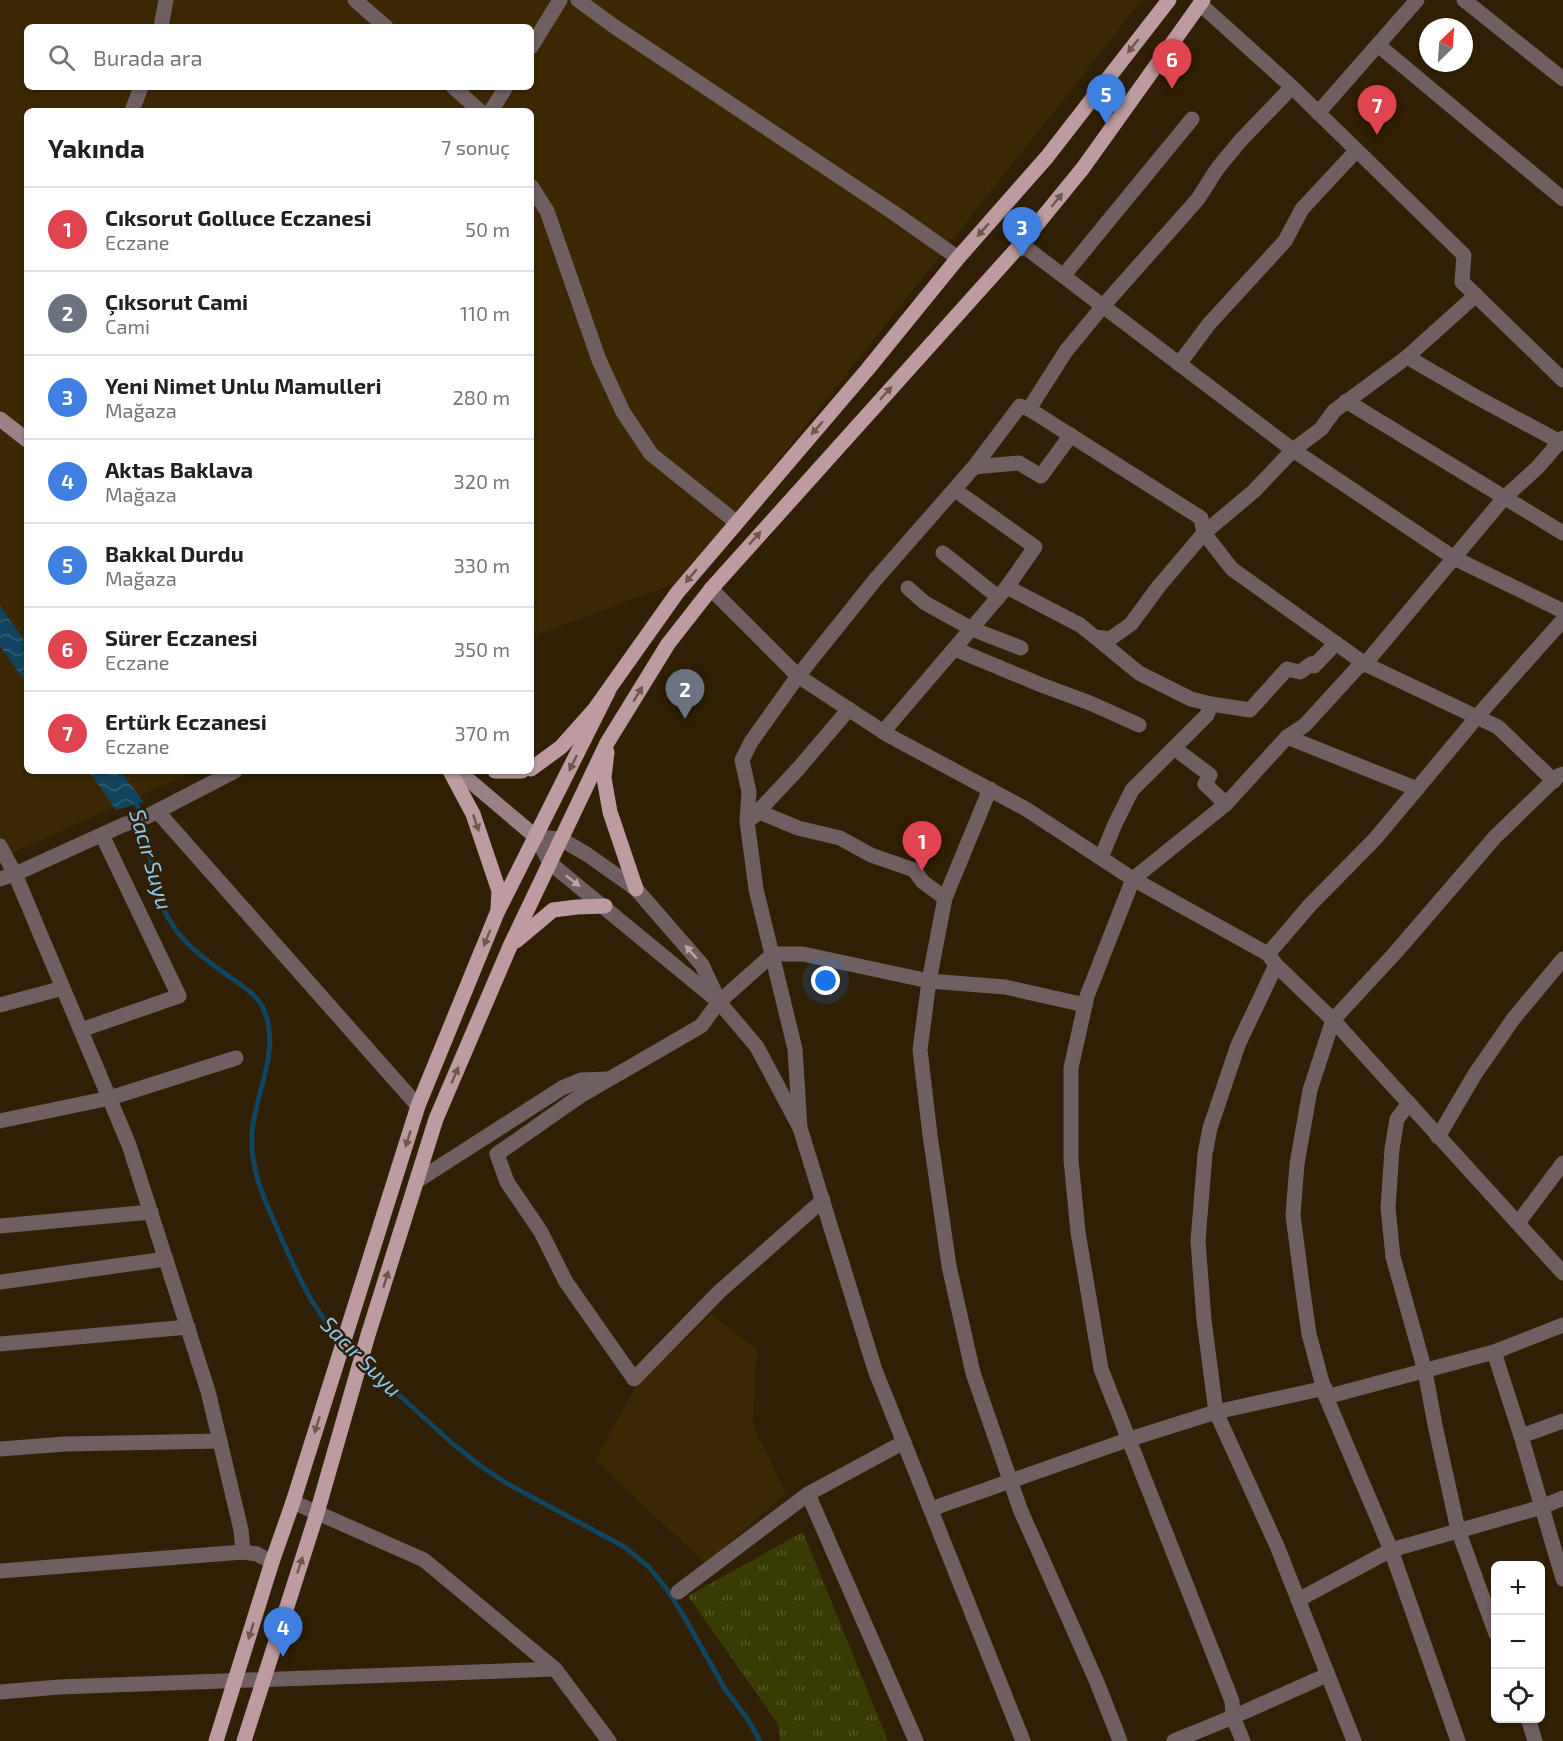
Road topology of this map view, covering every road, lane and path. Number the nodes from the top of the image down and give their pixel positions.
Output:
1 (166, 0) edge
2 (355, 0) edge
3 (560, 0) edge
4 (578, 0) edge
5 (1168, 0) edge
6 (1417, 0) edge
7 (1464, 0) edge
8 (1201, 2) edge
9 (162, 24) edge
10 (383, 24) edge
11 (534, 41) edge
12 (1378, 45) junction
13 (1563, 79) edge
14 (1292, 87) junction
15 (140, 90) edge
16 (456, 90) edge
17 (504, 90) edge
18 (133, 108) edge
19 (477, 108) edge
20 (493, 108) edge
21 (1318, 113) junction
22 (1192, 119) dead end
23 (1356, 151) junction
24 (534, 191) edge
25 (1563, 199) edge
26 (1021, 244) junction
27 (958, 258) junction
28 (1064, 275) junction
29 (1476, 295) junction
30 (1103, 306) junction
31 (1407, 357) junction
32 (1179, 364) junction
33 (1563, 380) edge
34 (1346, 401) junction
35 (1029, 409) junction
36 (0, 419) edge
37 (1071, 435) junction
38 (24, 438) edge
39 (1561, 440) edge
40 (1293, 450) junction
41 (974, 467) junction
42 (955, 490) junction
43 (1504, 498) junction
44 (736, 522) junction
45 (1204, 533) junction
46 (1563, 533) edge
47 (943, 553) dead end
48 (1454, 558) junction
49 (908, 588) dead end
50 (711, 589) junction
51 (1002, 592) junction
52 (1563, 611) edge
53 (1563, 620) edge
54 (972, 629) junction
55 (1095, 637) junction
56 (1336, 644) junction
57 (1021, 648) dead end
58 (955, 649) junction
59 (1365, 664) junction
60 (798, 676) junction
61 (608, 692) junction
62 (1211, 704) junction
63 (849, 709) junction
64 (1477, 717) junction
65 (1140, 725) dead end
66 (883, 732) junction
67 (1287, 736) junction
68 (608, 743) junction
69 (1174, 748) junction
70 (534, 767) edge
71 (229, 774) edge
72 (452, 774) edge
73 (462, 774) edge
74 (1558, 777) edge
75 (990, 789) junction
76 (1417, 789) junction
77 (1226, 804) junction
78 (152, 814) junction
79 (753, 816) junction
80 (102, 835) junction
81 (536, 837) junction
82 (561, 839) junction
83 (0, 846) edge
84 (1101, 858) junction
85 (550, 863) junction
86 (15, 874) junction
87 (0, 879) edge
88 (1132, 879) junction
89 (636, 889) junction
90 (945, 898) junction
91 (604, 906) junction
92 (497, 913) junction
93 (511, 944) junction
94 (773, 954) junction
95 (1563, 959) edge
96 (1272, 960) junction
97 (929, 981) junction
98 (63, 988) junction
99 (719, 1002) junction
100 (0, 1005) edge
101 (1085, 1005) junction
102 (1333, 1020) junction
103 (81, 1030) junction
104 (236, 1058) dead end
105 (609, 1079) junction
106 (110, 1098) junction
107 (1409, 1103) junction
108 (418, 1106) junction
109 (0, 1120) edge
110 (800, 1128) junction
111 (1438, 1137) junction
112 (1563, 1163) edge
113 (417, 1181) junction
114 (823, 1200) junction
115 (151, 1212) junction
116 (1518, 1223) junction
117 (0, 1226) edge
118 (166, 1259) junction
119 (1563, 1273) edge
120 (0, 1282) edge
121 (1563, 1325) edge
122 (188, 1328) junction
123 (0, 1344) edge
124 (1494, 1352) junction
125 (1425, 1371) junction
126 (1325, 1393) junction
127 (1216, 1412) junction
128 (1563, 1421) edge
129 (1521, 1436) junction
130 (1130, 1439) junction
131 (220, 1441) junction
132 (904, 1442) junction
133 (0, 1449) edge
134 (1010, 1480) junction
135 (808, 1494) junction
136 (1563, 1498) edge
137 (292, 1502) junction
138 (1542, 1507) junction
139 (931, 1509) junction
140 (317, 1513) junction
141 (1458, 1530) junction
142 (1391, 1550) junction
143 (243, 1552) junction
144 (272, 1562) junction
145 (0, 1571) edge
146 (1563, 1579) edge
147 (678, 1592) dead end
148 (1298, 1600) junction
149 (1491, 1620) edge
150 (555, 1669) junction
151 (1327, 1675) junction
152 (264, 1679) junction
153 (235, 1681) junction
154 (0, 1692) edge
155 (1233, 1718) junction
156 (1529, 1723) edge
157 (216, 1741) edge
158 (244, 1741) edge
159 (609, 1741) edge
160 (916, 1741) edge
161 (1023, 1741) edge
162 (1120, 1741) edge
163 (1174, 1741) edge
164 (1243, 1741) edge
165 (1354, 1741) edge
166 (1458, 1741) edge
167 (1535, 1741) edge

1 - 9 street
2 - 10 street
3 - 11 street
4 - 27 street
5 -> 27 main road
6 - 12 street
7 - 13 street
8 - 14 street
26 -> 8 main road
12 - 21 street
12 - 25 street
14 - 21 street
14 - 30 street
15 - 18 street
16 - 19 street
17 - 20 street
21 - 23 street
22 - 28 street
23 - 29 street
23 - 32 street
24 - 44 street
26 - 28 street
50 -> 26 main road
27 -> 44 main road
28 - 30 street
29 - 31 street
29 - 33 street
30 - 32 street
30 - 35 street
31 - 34 street
31 - 39 street
32 - 40 street
34 - 40 street
34 - 43 street
35 - 37 street
35 - 41 street
36 - 38 main road
37 - 41 street
37 - 45 street
39 - 43 street
40 - 45 street
40 - 48 street
41 - 42 street
42 - 51 street
42 - 60 street
43 - 46 street
43 - 48 street
44 -> 61 main road
45 - 55 street
45 - 56 street
47 - 51 street
48 - 52 street
48 - 59 street
49 - 54 street
50 - 60 street
68 -> 50 main road
51 - 54 street
51 - 55 street
53 - 64 street
54 - 57 street
54 - 58 street
55 - 62 street
56 - 59 street
56 - 62 street
58 - 65 street
58 - 66 street
59 - 64 street
59 - 67 street
60 - 63 street
60 - 79 street
61 - 70 main road
61 -> 81 main road
62 - 69 street
63 - 66 street
63 - 79 street
64 - 74 street
64 - 76 street
66 - 75 street
67 - 76 street
67 - 77 street
68 - 82 main road
68 - 89 main road
69 - 77 street
69 - 84 street
71 - 78 street
72 -> 92 main road
73 - 81 main road
74 - 102 street
75 - 84 street
75 - 90 street
76 - 96 street
77 - 88 street
78 - 80 street
78 - 108 street
79 - 90 street
79 - 94 street
80 - 86 street
80 - 103 street
81 - 82 street
81 - 85 street
81 - 92 main road
82 - 85 main road
82 - 89 street
83 - 86 street
84 - 88 street
85 -> 91 street
85 - 93 main road
86 - 87 street
86 - 98 street
88 - 96 street
88 - 101 street
99 -> 89 street
90 - 97 street
91 - 93 main road
91 - 99 street
92 -> 108 main road
113 -> 93 main road
94 - 97 street
94 - 99 street
94 - 110 street
95 - 111 street
96 - 102 street
96 - 127 street
97 - 101 street
97 - 134 street
98 - 100 street
98 - 103 street
99 - 105 street
99 - 110 street
101 - 130 street
102 - 107 street
102 - 126 street
103 - 106 street
104 - 106 street
105 - 113 street
105 - 114 street
106 - 109 street
106 - 115 street
107 - 111 street
107 - 125 street
108 -> 137 main road
110 - 114 street
111 - 116 street
112 - 116 street
140 -> 113 main road
114 - 132 street
115 - 117 street
115 - 118 street
116 - 119 street
118 - 120 street
118 - 122 street
121 - 124 street
122 - 123 street
122 - 131 street
124 - 125 street
124 - 129 street
125 - 126 street
125 - 141 street
126 - 127 street
126 - 142 street
127 - 130 street
127 - 148 street
128 - 129 street
129 - 138 street
130 - 134 street
130 - 155 street
131 - 133 street
131 - 143 street
132 - 135 street
132 - 139 street
134 - 139 street
134 - 162 street
135 - 147 street
135 - 160 street
136 - 138 street
137 - 140 street
137 - 144 main road
138 - 141 street
138 - 146 street
139 - 161 street
140 - 150 street
152 -> 140 main road
141 - 142 street
141 - 149 street
142 - 148 street
142 - 166 street
143 - 144 street
143 - 145 street
144 -> 153 main road
148 - 151 street
150 - 152 street
150 - 159 street
151 - 155 street
151 - 165 street
152 - 153 street
152 - 158 main road
153 - 154 street
153 - 157 main road
155 - 163 street
155 - 164 street
156 - 167 street

